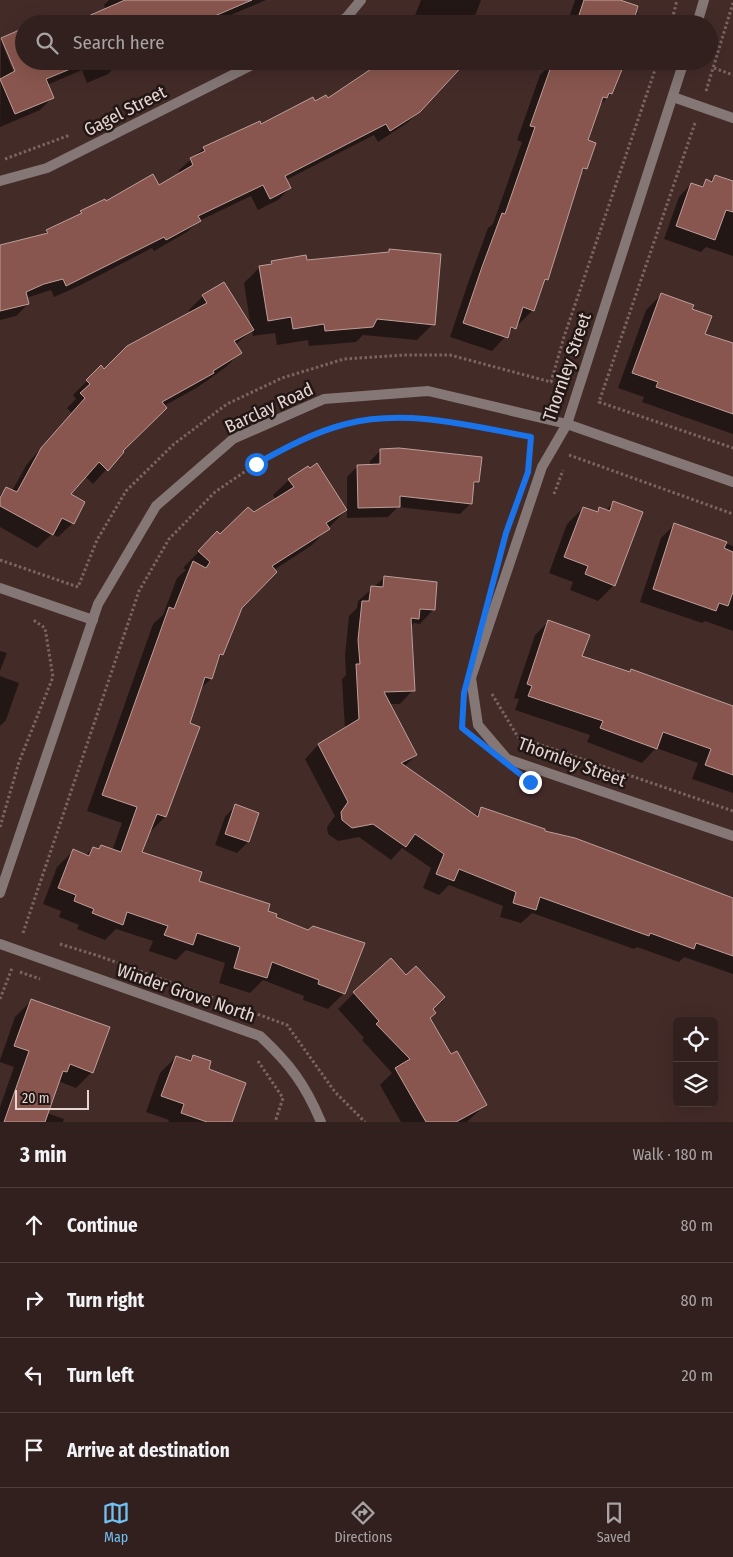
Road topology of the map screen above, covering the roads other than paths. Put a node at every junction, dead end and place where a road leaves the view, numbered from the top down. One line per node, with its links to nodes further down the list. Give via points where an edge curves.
1 (361, 0): 3 (street)
2 (704, 0): 4 (street)
3 (348, 15)
4 (700, 15)
5 (242, 70): 9 (street, Gagel Street, via 47,168)
6 (681, 70): 7 (street, Thornley Street)
7 (673, 98): 8 (street); 10 (street, Thornley Street)
8 (733, 118)
9 (0, 181)
10 (567, 424): 11 (street, Barclay Road); 13 (street, Barclay Road, via 428,391 324,399 233,439 156,506 98,604); 14 (street, Thornley Street, via 542,467 472,678 478,725 507,758)
11 (733, 482)
12 (0, 588): 13 (street)
13 (93, 620): 15 (street, Barclay Road)
14 (733, 836)
15 (0, 893)
16 (0, 944): 17 (street, Winder Grove North, via 260,1036 285,1060 309,1094)
17 (321, 1122)

